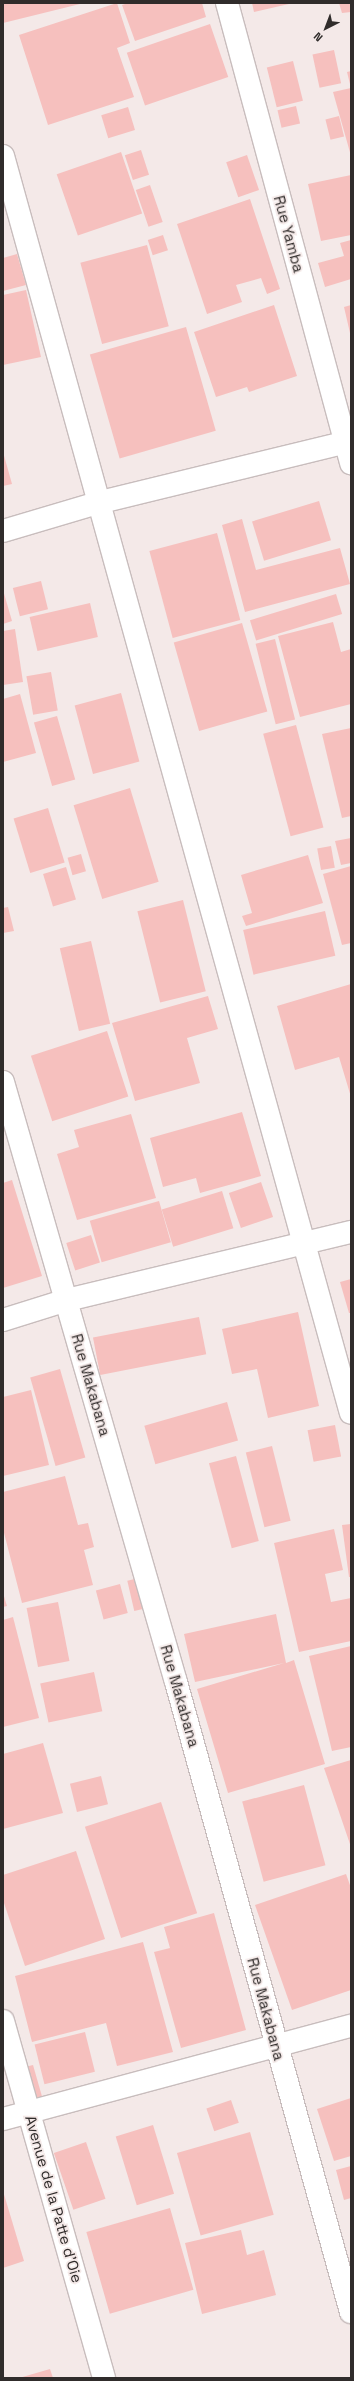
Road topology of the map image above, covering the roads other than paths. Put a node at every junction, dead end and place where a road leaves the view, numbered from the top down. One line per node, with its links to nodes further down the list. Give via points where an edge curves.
1 (227, 3): 3 (street, Rue Yamba)
2 (3, 156): 5 (street)
3 (348, 442): 4 (street, Rue Yamba); 5 (street)
4 (351, 464)
5 (101, 502): 6 (street); 9 (street)
6 (3, 531)
7 (3, 1082): 10 (street, Rue Makabana)
8 (351, 1232): 9 (street)
9 (304, 1246): 10 (street); 12 (street)
10 (67, 1300): 11 (street); 15 (street, Rue Makabana)
11 (3, 1320)
12 (351, 1413)
13 (3, 2021): 16 (street, Avenue de la Patte d'Oie)
14 (351, 2026): 15 (street)
15 (276, 2045): 16 (street); 18 (street, Rue Makabana)
16 (30, 2111): 17 (street); 19 (street, Avenue de la Patte d'Oie)
17 (3, 2119)
18 (351, 2312)
19 (104, 2378)

